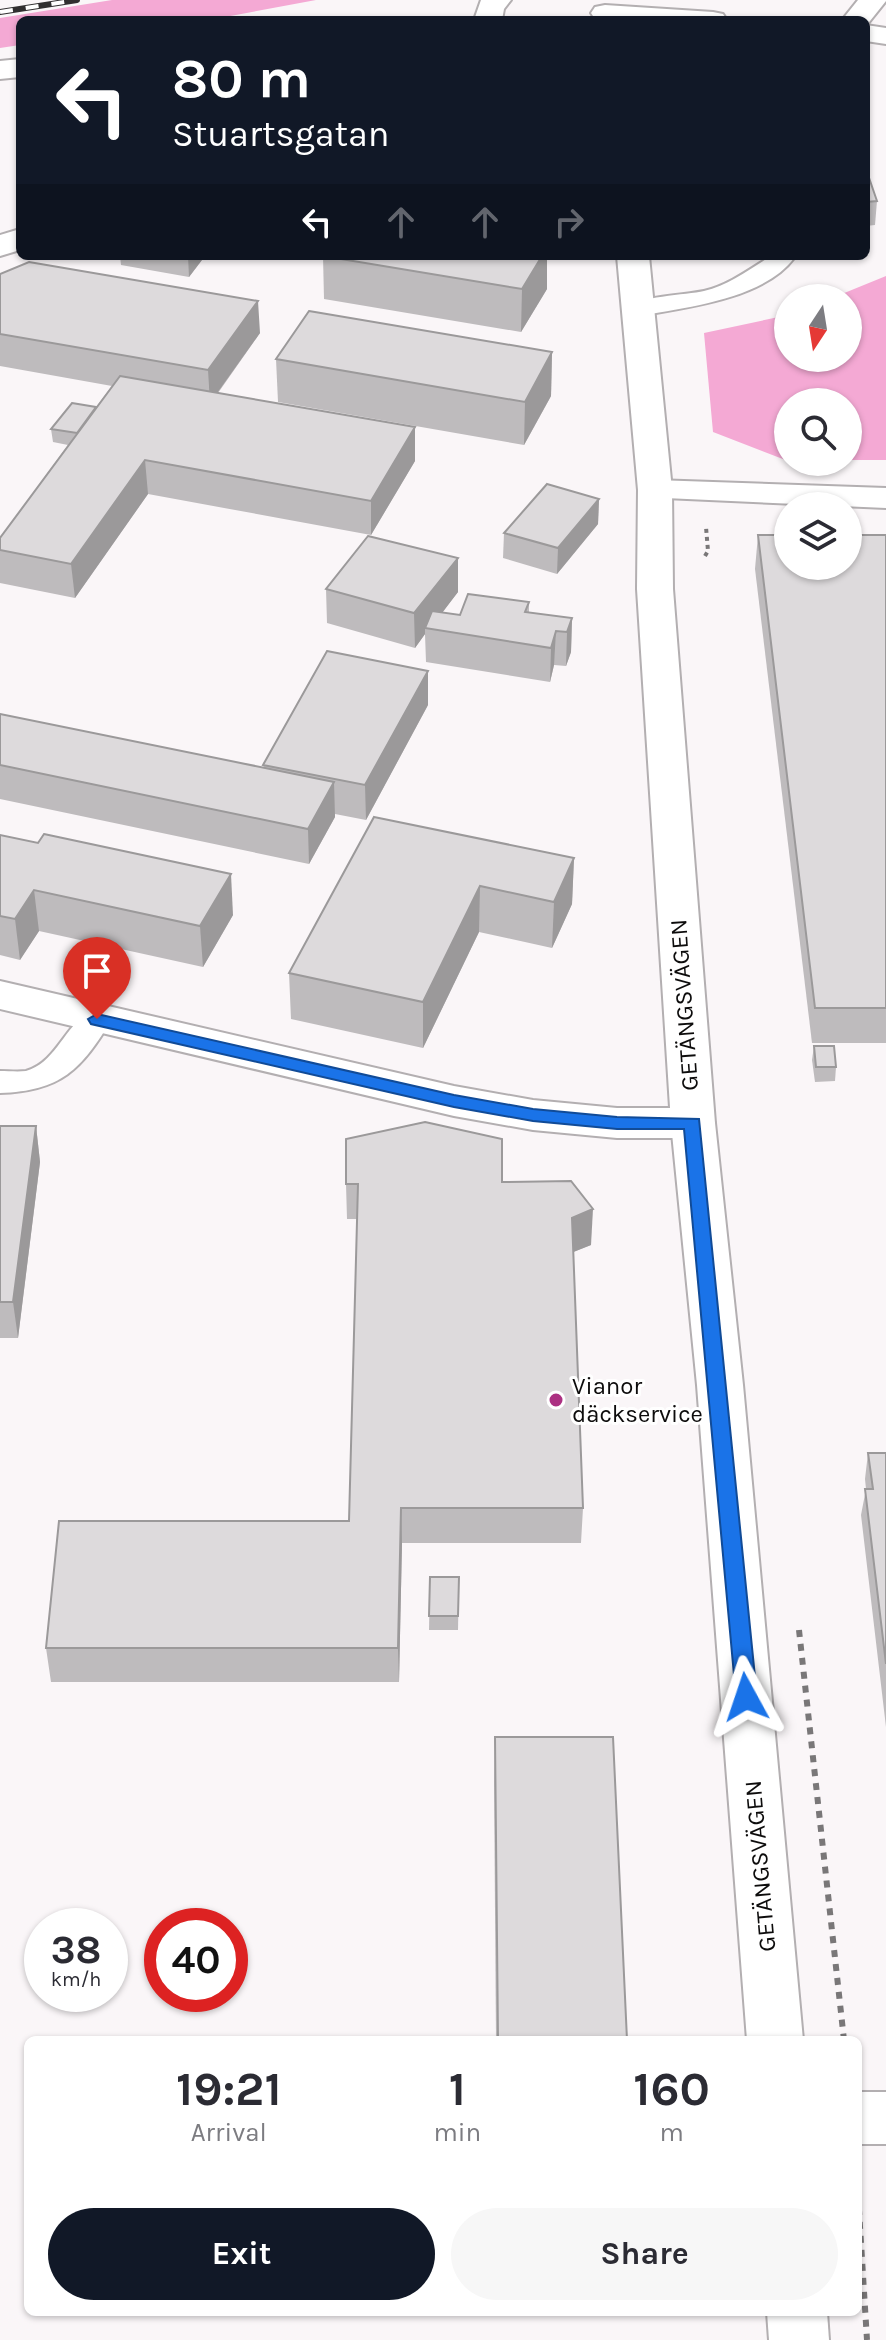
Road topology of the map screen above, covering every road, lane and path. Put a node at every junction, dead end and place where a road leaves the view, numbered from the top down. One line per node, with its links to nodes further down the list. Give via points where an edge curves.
1 (873, 0): 4 (street)
2 (601, 11): 3 (street)
3 (663, 16)
4 (859, 16)
5 (633, 260): 7 (street, GETÄNGSVÄGEN)
6 (780, 260): 7 (lane, via 712,297)
7 (638, 309): 8 (street, GETÄNGSVÄGEN)
8 (655, 490): 9 (street); 15 (street, GETÄNGSVÄGEN, via 655,589)
9 (703, 492): 10 (street); 11 (path, via 708,551)
10 (886, 498)
11 (702, 559)
12 (0, 995): 13 (street)
13 (97, 1019): 14 (lane, via 67,1059 34,1081); 15 (street, via 533,1115)
14 (0, 1082)
15 (693, 1123): 17 (street, GETÄNGSVÄGEN)
16 (798, 1621): 18 (path)
17 (775, 2036)
18 (844, 2036)
19 (862, 2118): 20 (street)
20 (886, 2118)
21 (862, 2259): 24 (path)
22 (797, 2316): 23 (street)
23 (799, 2340)
24 (867, 2340)

